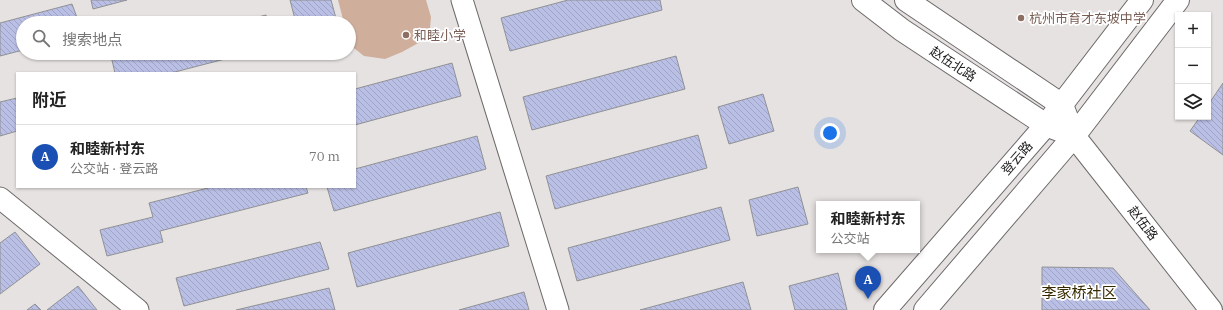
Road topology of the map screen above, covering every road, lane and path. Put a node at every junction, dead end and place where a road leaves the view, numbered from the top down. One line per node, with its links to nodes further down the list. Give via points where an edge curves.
1 (462, 0): 11 (street)
2 (864, 0): 7 (main road, 赵伍北路, via 902,30)
3 (906, 0): 6 (main road, 赵伍北路)
4 (1142, 0): 6 (main road, 登云路)
5 (1178, 0): 8 (main road)
6 (1062, 105): 7 (main road, 登云路); 8 (main road, 赵伍路)
7 (1046, 125): 8 (main road); 12 (main road, 登云路)
8 (1074, 136): 13 (main road); 14 (main road, 赵伍路)
9 (0, 198): 10 (street)
10 (138, 310)
11 (558, 310)
12 (885, 310)
13 (925, 310)
14 (1211, 310)

